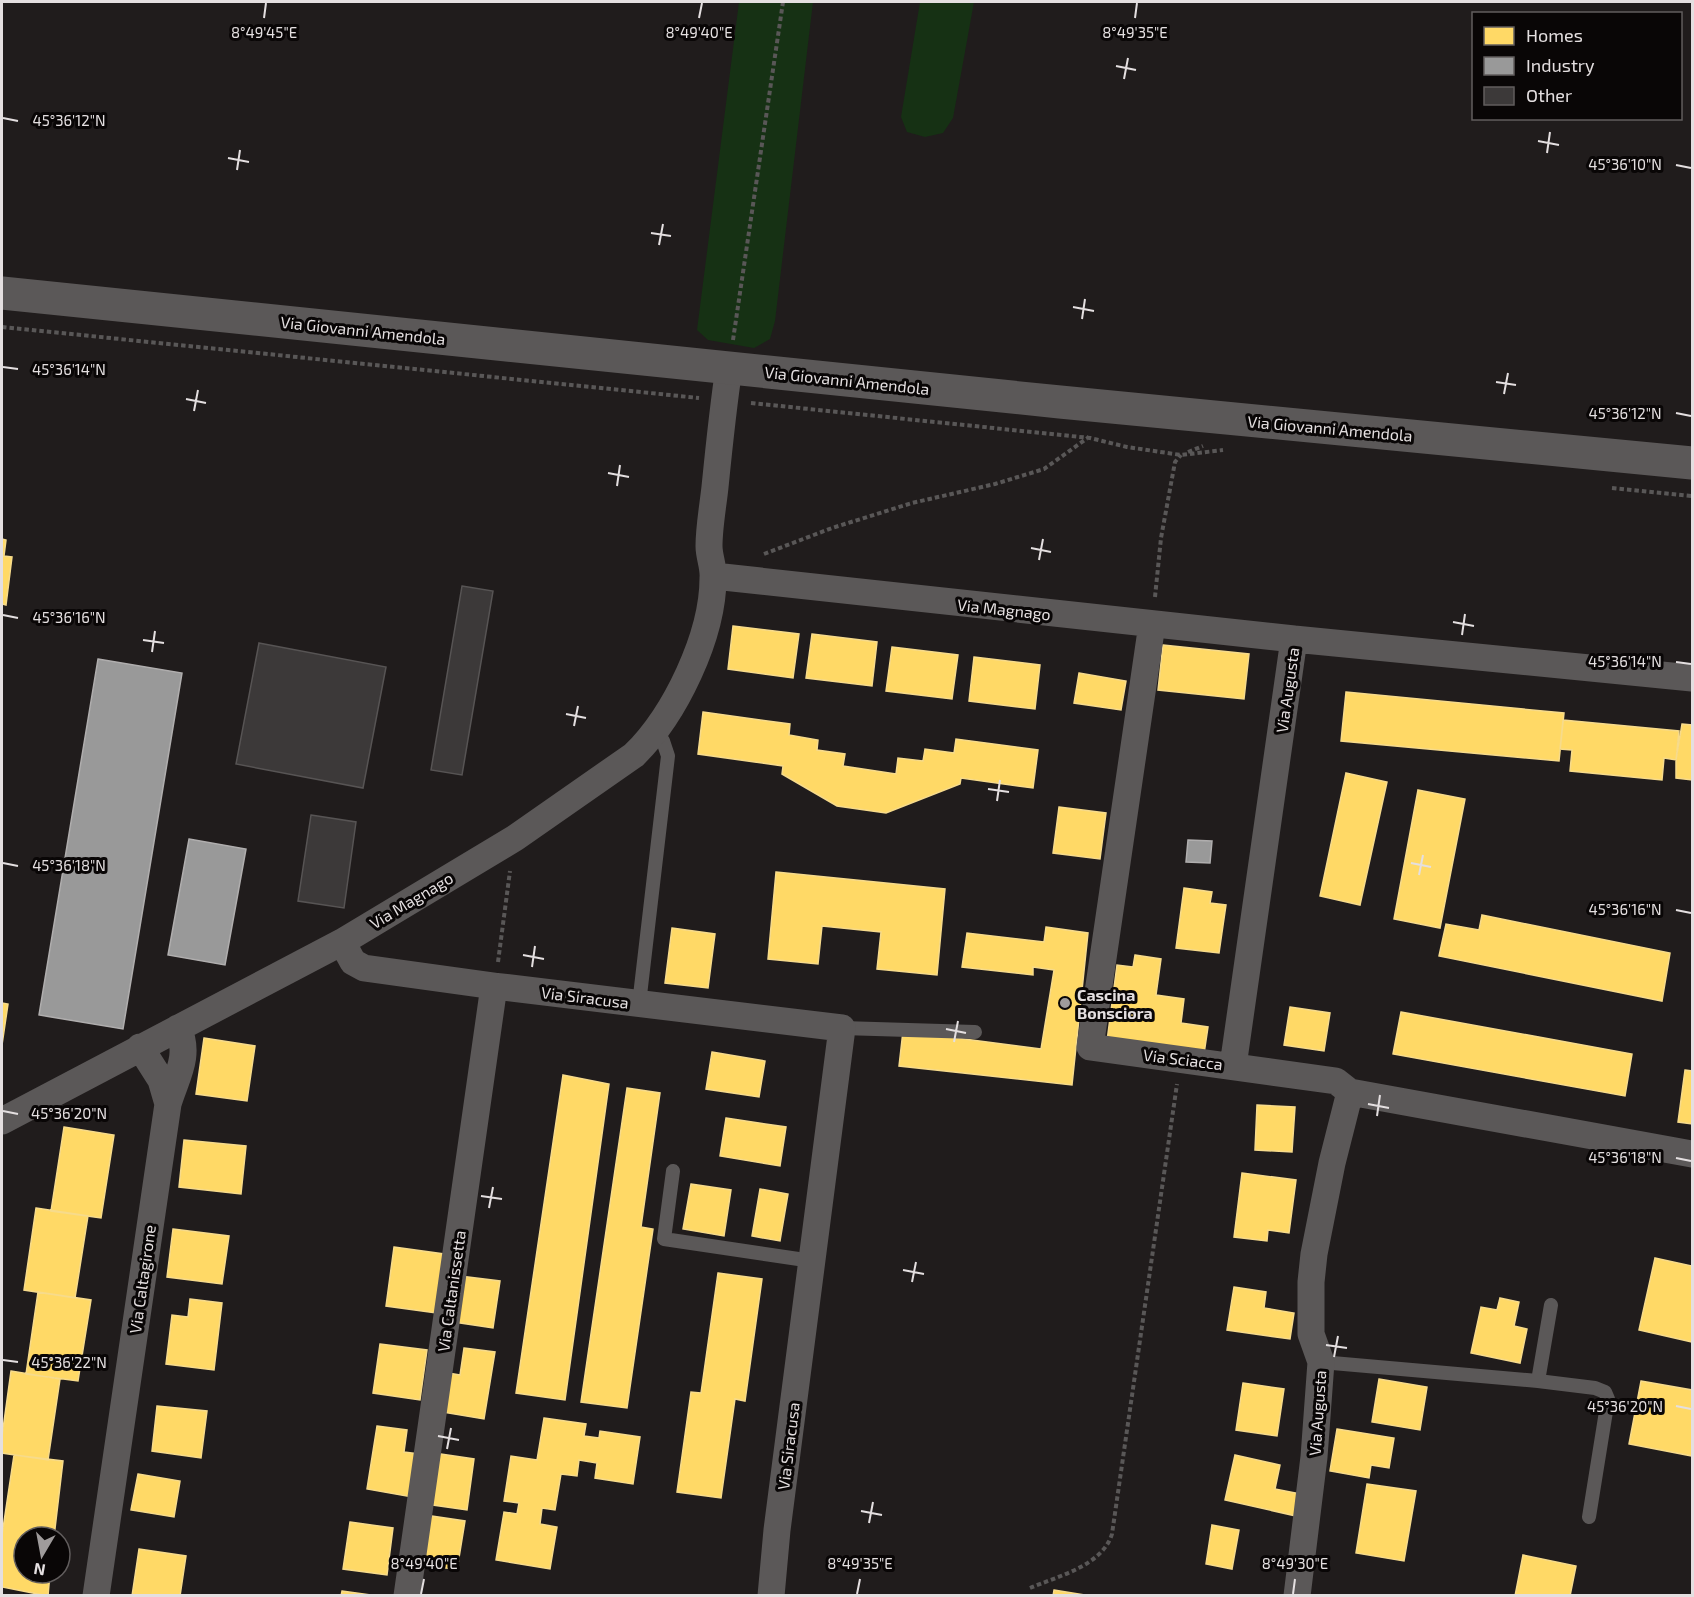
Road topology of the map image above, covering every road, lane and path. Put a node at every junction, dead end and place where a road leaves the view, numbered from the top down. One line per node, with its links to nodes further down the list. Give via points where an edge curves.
1 (783, 2): 3 (path)
2 (2, 293): 3 (main road, Via Giovanni Amendola)
3 (729, 368): 4 (main road, Via Giovanni Amendola); 8 (street, Via Magnago, via 709,546)
4 (1232, 419): 6 (main road, Via Giovanni Amendola); 9 (path, via 1211,443 1181,455 1175,462 1161,538)
5 (1090, 438): 7 (path, via 1044,470 843,524)
6 (1692, 463)
7 (754, 559)
8 (714, 576): 9 (street, Via Magnago); 12 (street, Via Magnago, via 700,646)
9 (1152, 624): 10 (street, Via Magnago); 21 (street, Via Sciacca, via 1090,1047)
10 (1294, 639): 11 (street, Via Augusta); 22 (street, Via Augusta)
11 (1692, 678)
12 (655, 732): 13 (street, Via Magnago, via 634,755); 16 (lane, via 668,756)
13 (515, 838): 14 (street, Via Magnago); 15 (path)
14 (342, 942): 15 (street, Via Siracusa, via 353,962 363,968); 17 (street, Via Magnago)
15 (494, 987): 16 (street, Via Siracusa); 35 (street, Via Caltanissetta)
16 (639, 1004): 18 (street, Via Siracusa)
17 (178, 1028): 20 (street, Via Magnago); 24 (street, Via Caltagirone, via 184,1043 183,1058)
18 (842, 1028): 19 (lane, Via Siracusa); 28 (street, Via Siracusa)
19 (975, 1032)
20 (140, 1047): 24 (street, Via Caltagirone, via 161,1080); 25 (street, Via Magnago)
21 (1181, 1059): 22 (street, Via Sciacca); 33 (path, via 1112,1534 1109,1543 1087,1563)
22 (1233, 1066): 23 (street, Via Sciacca, via 1336,1081)
23 (1350, 1092): 26 (street, Via Sciacca); 30 (street, Via Augusta, via 1329,1174 1312,1273 1309,1321)
24 (168, 1104): 34 (street, Via Caltagirone)
25 (2, 1121)
26 (1692, 1154)
27 (673, 1171): 28 (lane, via 664,1239)
28 (812, 1260): 36 (street, Via Siracusa)
29 (1551, 1305): 31 (lane)
30 (1321, 1362): 31 (lane); 37 (street, Via Augusta)
31 (1538, 1382): 32 (lane, via 1595,1388 1605,1392 1608,1399)
32 (1589, 1517)
33 (1030, 1588)
34 (96, 1596)
35 (407, 1596)
36 (771, 1596)
37 (1297, 1596)

